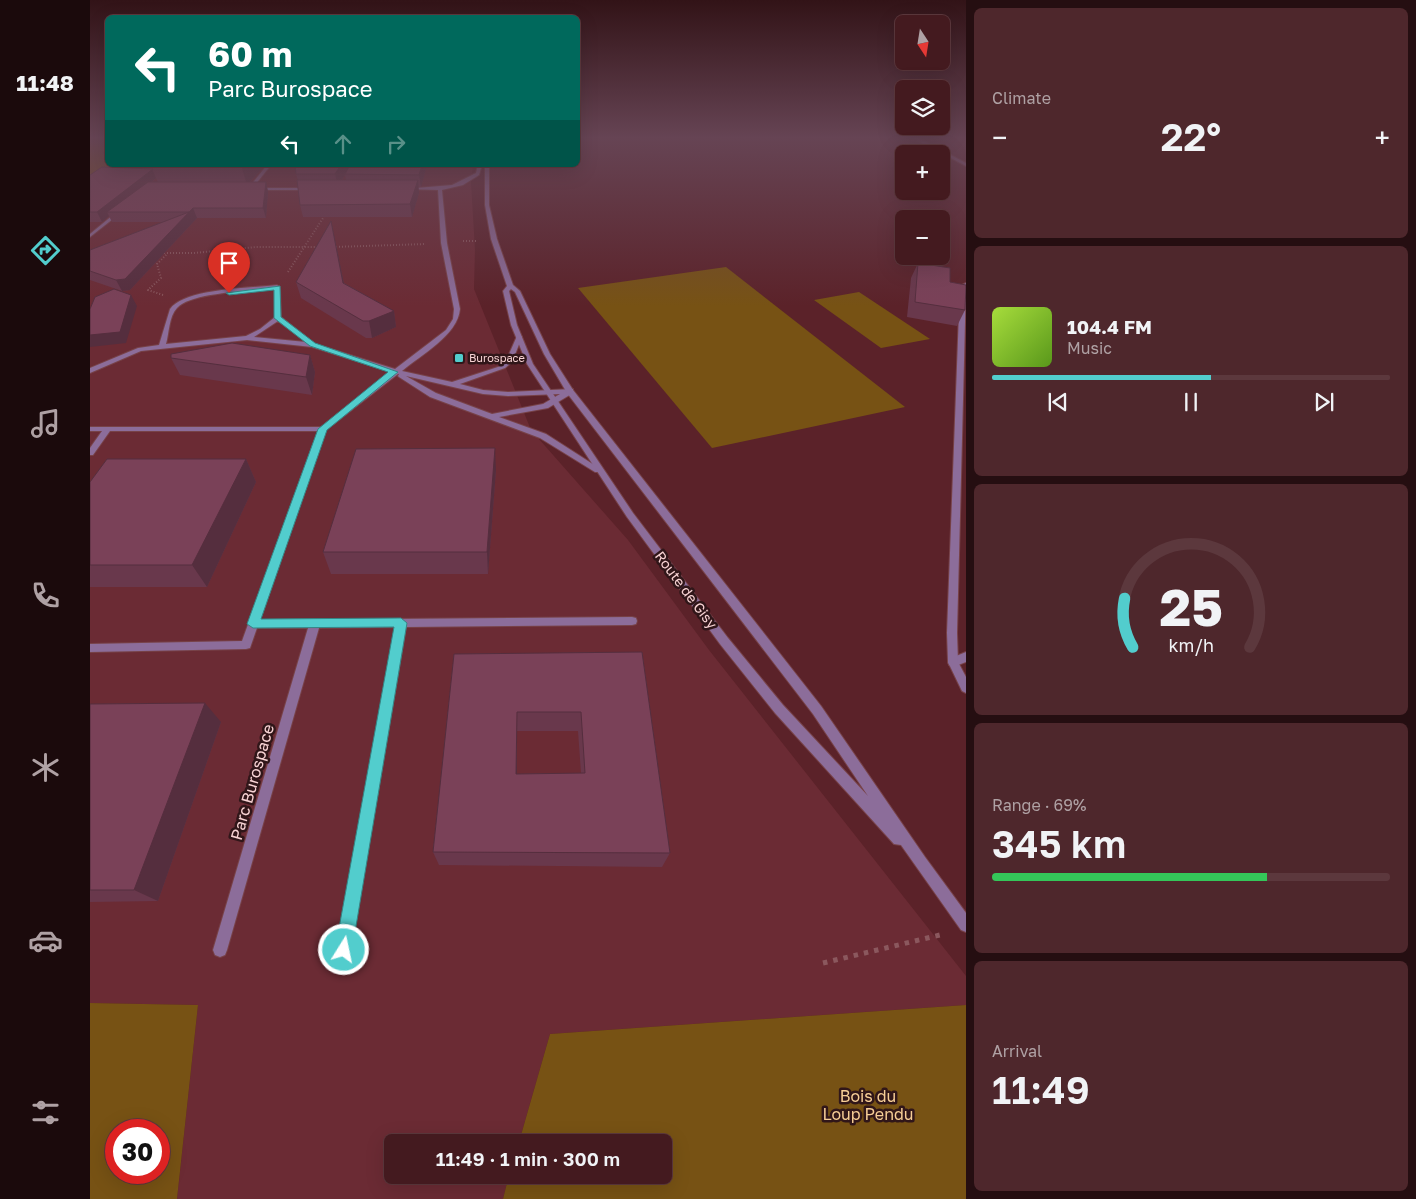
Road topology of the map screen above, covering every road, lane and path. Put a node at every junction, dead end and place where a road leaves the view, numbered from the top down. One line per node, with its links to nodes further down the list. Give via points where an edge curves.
1 (440, 194): 7 (street)
2 (487, 194): 6 (street, Route de Gisy)
3 (127, 206): 5 (street)
4 (326, 214): 8 (path)
5 (90, 236)
6 (494, 240): 7 (path); 14 (street, Route de Gisy)
7 (444, 243): 8 (path); 23 (street, via 456,298 456,319 448,331)
8 (305, 247): 10 (path); 15 (path)
9 (158, 254): 10 (path)
10 (167, 254): 11 (path)
11 (157, 264): 12 (path); 16 (path, via 161,278 148,290)
12 (152, 265)
13 (966, 285): 33 (street, via 963,286)
14 (510, 286): 18 (street, Route de Gisy, via 506,292); 25 (street, Route de Gisy, via 517,291 547,354)
15 (277, 287): 16 (street, via 197,296); 17 (street)
16 (182, 301): 21 (street, via 173,307)
17 (278, 318): 19 (street); 20 (street)
18 (518, 337): 24 (street, via 509,362 503,367); 26 (street, Route de Gisy)
19 (247, 338): 20 (street); 21 (street)
20 (313, 345): 23 (street)
21 (162, 346): 22 (street, via 130,352)
22 (90, 371)
23 (394, 372): 24 (street); 28 (street, via 433,395); 31 (street)
24 (452, 384): 26 (street, via 496,394)
25 (570, 391): 26 (street); 27 (street); 43 (street, Route de Gisy, via 818,710)
26 (547, 392): 27 (street, Route de Gisy)
27 (554, 402): 28 (street); 34 (street, Route de Gisy)
28 (493, 416): 34 (street, via 551,440)
29 (90, 429): 30 (street)
30 (108, 429): 31 (street); 32 (street)
31 (323, 429): 37 (street)
32 (90, 453)
33 (962, 453): 41 (street)
34 (598, 470): 43 (street, Route de Gisy, via 676,578 779,709)
35 (632, 621): 36 (street)
36 (401, 623): 38 (street); 47 (street)
37 (253, 624): 38 (street); 39 (street, via 246,645)
38 (315, 624): 46 (street, Parc Burospace)
39 (90, 648)
40 (966, 657): 41 (street)
41 (953, 662): 42 (street)
42 (966, 688)
43 (920, 862): 44 (street, Route de Gisy)
44 (966, 925)
45 (948, 933): 48 (path)
46 (220, 950)
47 (344, 950)
48 (823, 962)

